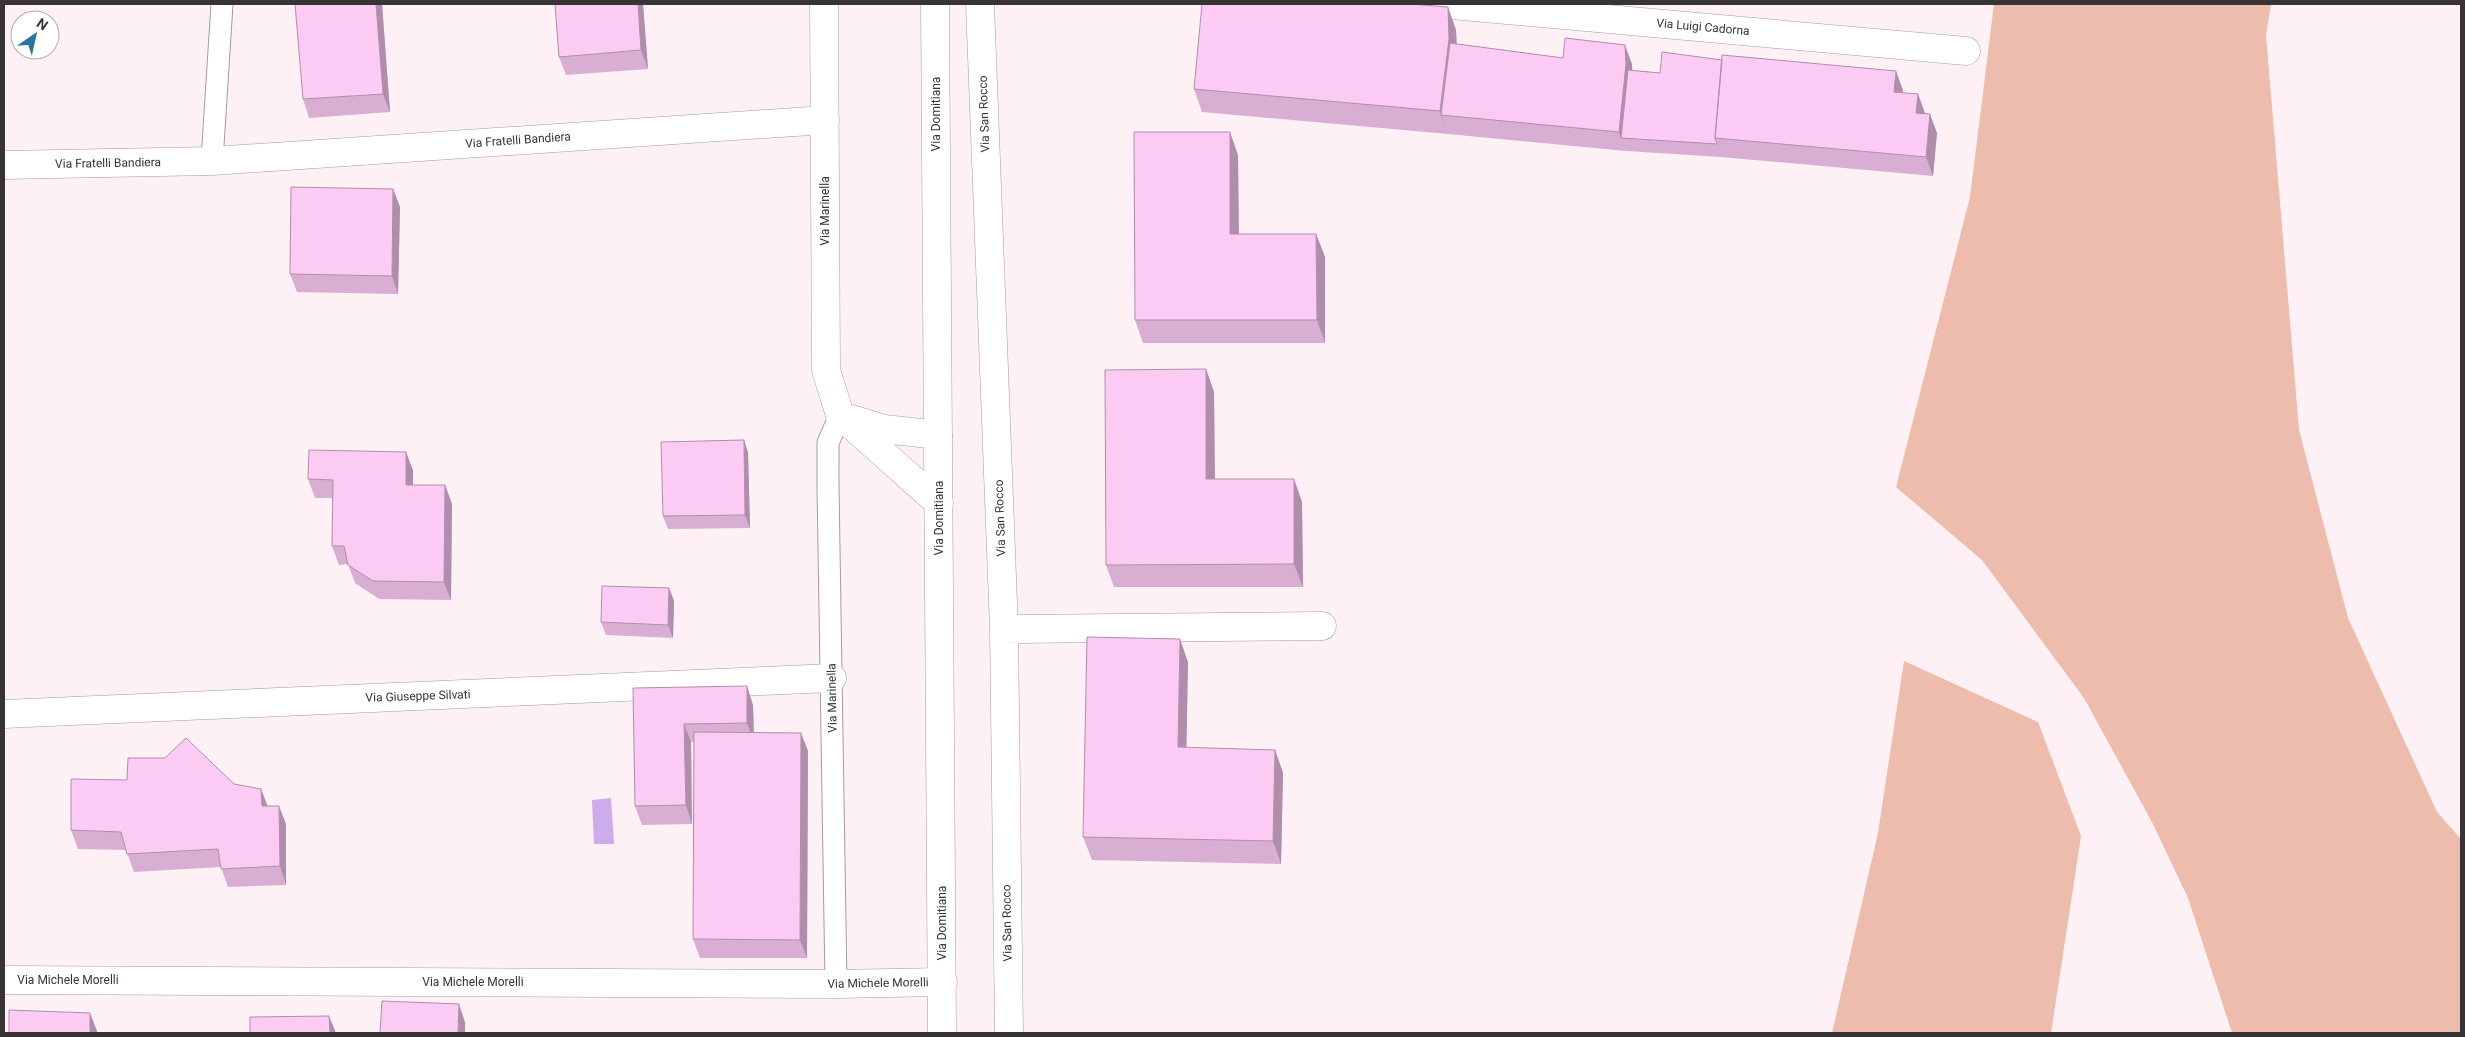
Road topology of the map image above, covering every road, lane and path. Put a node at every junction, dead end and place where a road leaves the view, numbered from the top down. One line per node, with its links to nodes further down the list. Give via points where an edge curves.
1 (222, 4): 8 (lane)
2 (824, 4): 7 (street, Via Marinella)
3 (935, 4): 11 (street, Via Domitiana)
4 (980, 4): 14 (street, Via San Rocco)
5 (1440, 4): 6 (street, Via Luigi Cadorna)
6 (1966, 51)
7 (825, 120): 8 (street, Via Fratelli Bandiera); 10 (street, Via Marinella, via 826,370)
8 (212, 161): 9 (street, Via Fratelli Bandiera)
9 (4, 165)
10 (840, 415): 11 (street, via 884,429); 12 (street); 15 (lane, Via Marinella, via 828,444)
11 (938, 435): 12 (street, Via Domitiana)
12 (939, 503): 18 (street, Via Domitiana)
13 (1322, 626): 14 (street)
14 (1004, 630): 21 (street, Via San Rocco)
15 (832, 678): 16 (street, Via Giuseppe Silvati); 19 (lane, Via Marinella)
16 (4, 714)
17 (4, 980): 19 (street, Via Michele Morelli)
18 (943, 982): 19 (street, Via Michele Morelli); 20 (street, Via Domitiana)
19 (836, 984)
20 (942, 1033)
21 (1009, 1033)

